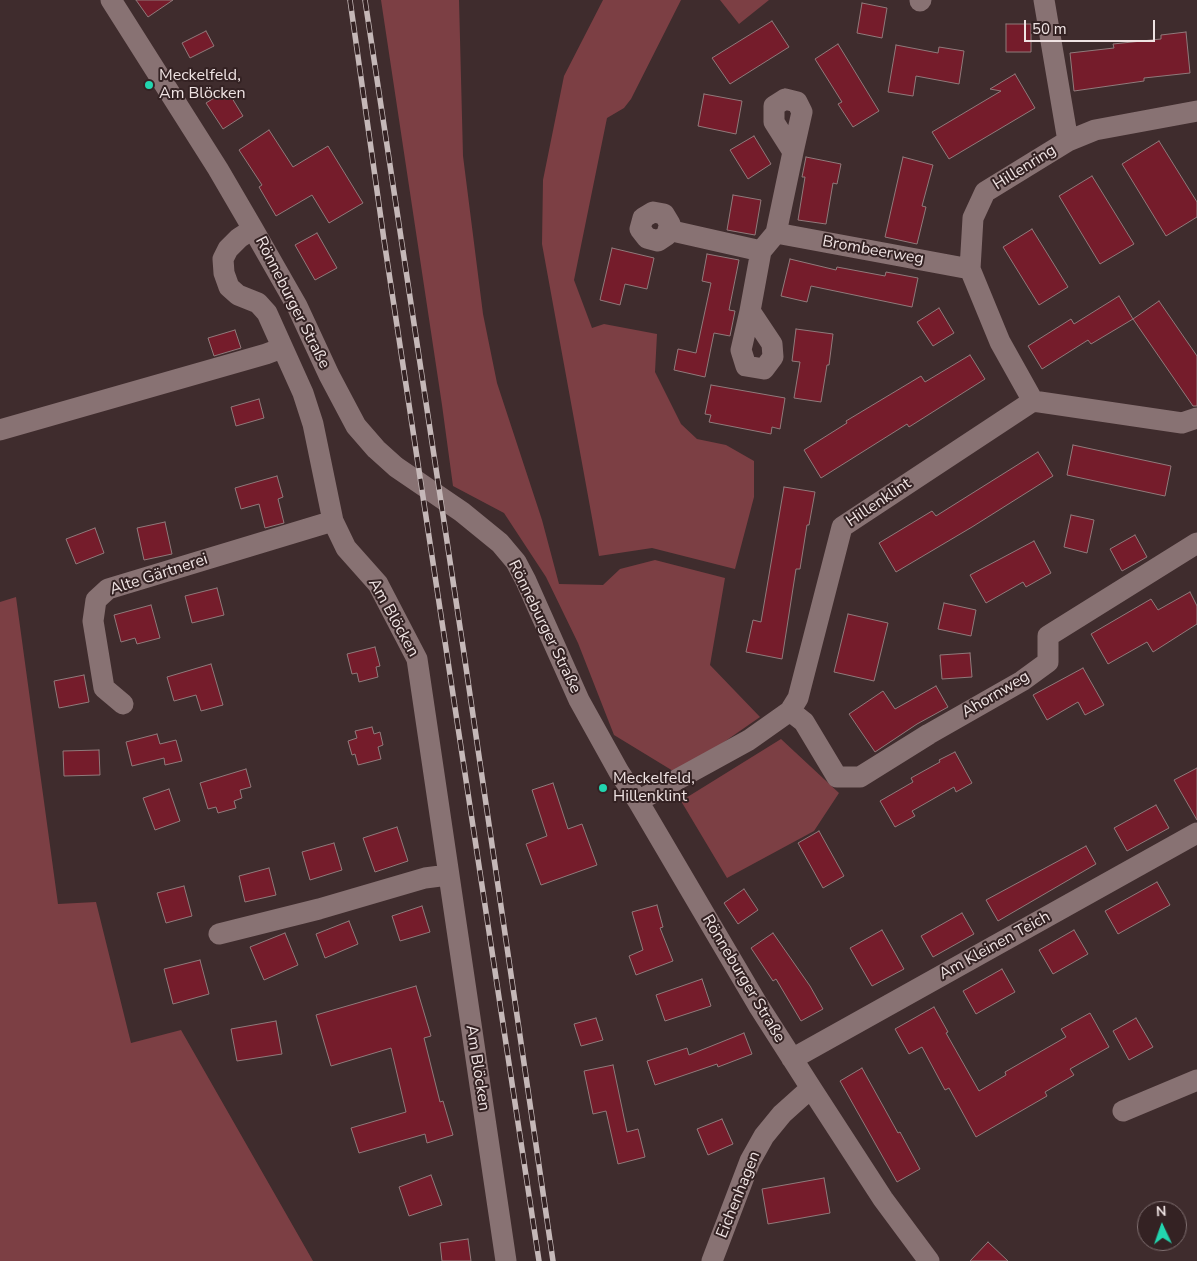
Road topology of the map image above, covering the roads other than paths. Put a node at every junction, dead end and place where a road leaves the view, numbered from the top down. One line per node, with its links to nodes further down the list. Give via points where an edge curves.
1 (111, 0): 6 (street, Rönneburger Straße)
2 (1044, 0): 4 (street)
3 (1197, 111): 4 (street, Hillenring, via 1096,130)
4 (1068, 141): 10 (street, Hillenring, via 985,192 973,218)
5 (793, 152): 8 (street)
6 (253, 230): 12 (street, Am Blöcken, via 228,249 223,260 224,273 229,287 238,295 258,303 267,312); 20 (street, Rönneburger Straße, via 297,306 356,426 396,467 462,512 500,543 516,562 579,700 618,772)
7 (668, 230): 9 (street)
8 (776, 234): 9 (street); 10 (street, Brombeerweg)
9 (761, 251): 11 (street)
10 (970, 269): 13 (street, Hillenring, via 1000,342)
11 (750, 311)
12 (282, 348): 15 (street); 16 (street, Am Blöcken, via 313,424)
13 (1033, 401): 14 (street, via 1182,423); 19 (street, Hillenklint, via 842,527 798,698)
14 (1197, 418)
15 (0, 430)
16 (333, 522): 18 (street, Alte Gärtnerei, via 108,589 96,600 93,621 104,688); 22 (street, Am Blöcken, via 346,548 378,584 417,659)
17 (1197, 543): 19 (street, Ahornweg, via 1048,636 1048,662 1042,667 860,777 837,777 804,722)
18 (123, 704)
19 (790, 711): 20 (street, Hillenklint, via 749,740)
20 (638, 801): 24 (street, Rönneburger Straße)
21 (1197, 833): 24 (street, Am Kleinen Teich)
22 (448, 875): 23 (street, via 425,878); 28 (street, Am Blöcken)
23 (219, 934)
24 (792, 1059): 26 (street, Rönneburger Straße)
25 (1197, 1080): 27 (street)
26 (811, 1088): 29 (street, Eichenhagen, via 782,1114 764,1136 750,1161); 30 (street, Rönneburger Straße, via 882,1199)
27 (1123, 1110)
28 (506, 1261)
29 (712, 1261)
30 (929, 1261)

